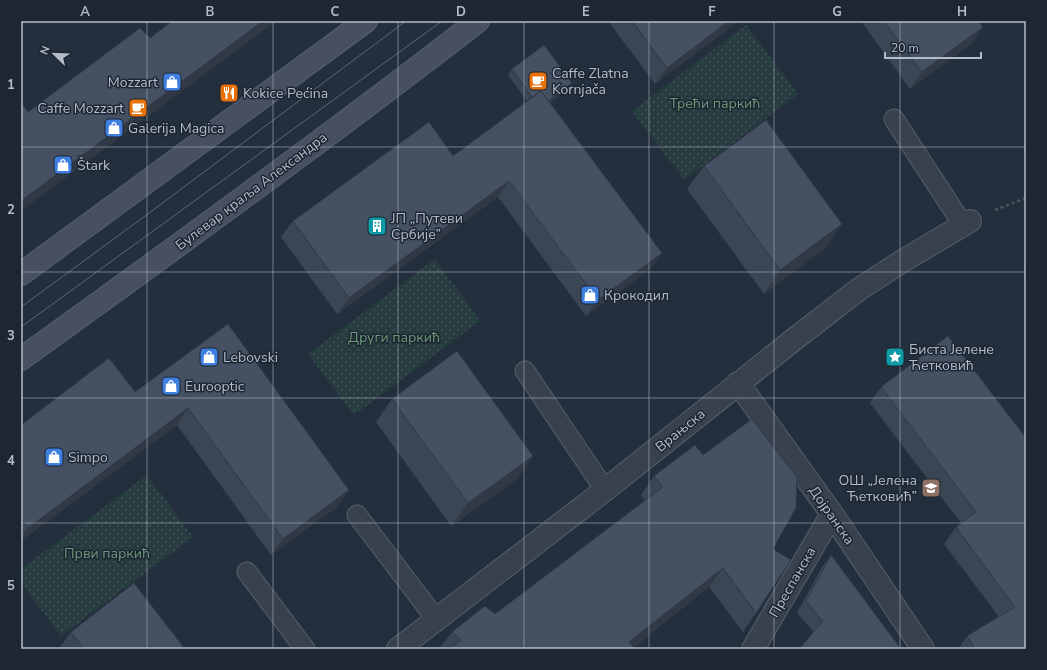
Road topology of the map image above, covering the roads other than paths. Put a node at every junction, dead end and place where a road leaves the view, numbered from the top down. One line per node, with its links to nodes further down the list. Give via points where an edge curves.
1 (366, 21): 5 (main road)
2 (478, 21): 6 (main road, Булевар краља Александра, via 167,254)
3 (894, 120): 4 (lane)
4 (966, 223): 8 (street, Врањска, via 858,290)
5 (21, 274)
6 (21, 359)
7 (525, 371): 9 (lane)
8 (738, 383): 9 (street, Врањска); 10 (street, Дојранска)
9 (605, 490): 13 (street, Врањска)
10 (832, 514): 16 (street, Преспанска); 17 (street, Дојранска)
11 (357, 515): 13 (lane)
12 (247, 572): 14 (lane)
13 (436, 619): 15 (street, Врањска)
14 (305, 649)
15 (398, 649)
16 (753, 649)
17 (923, 649)

